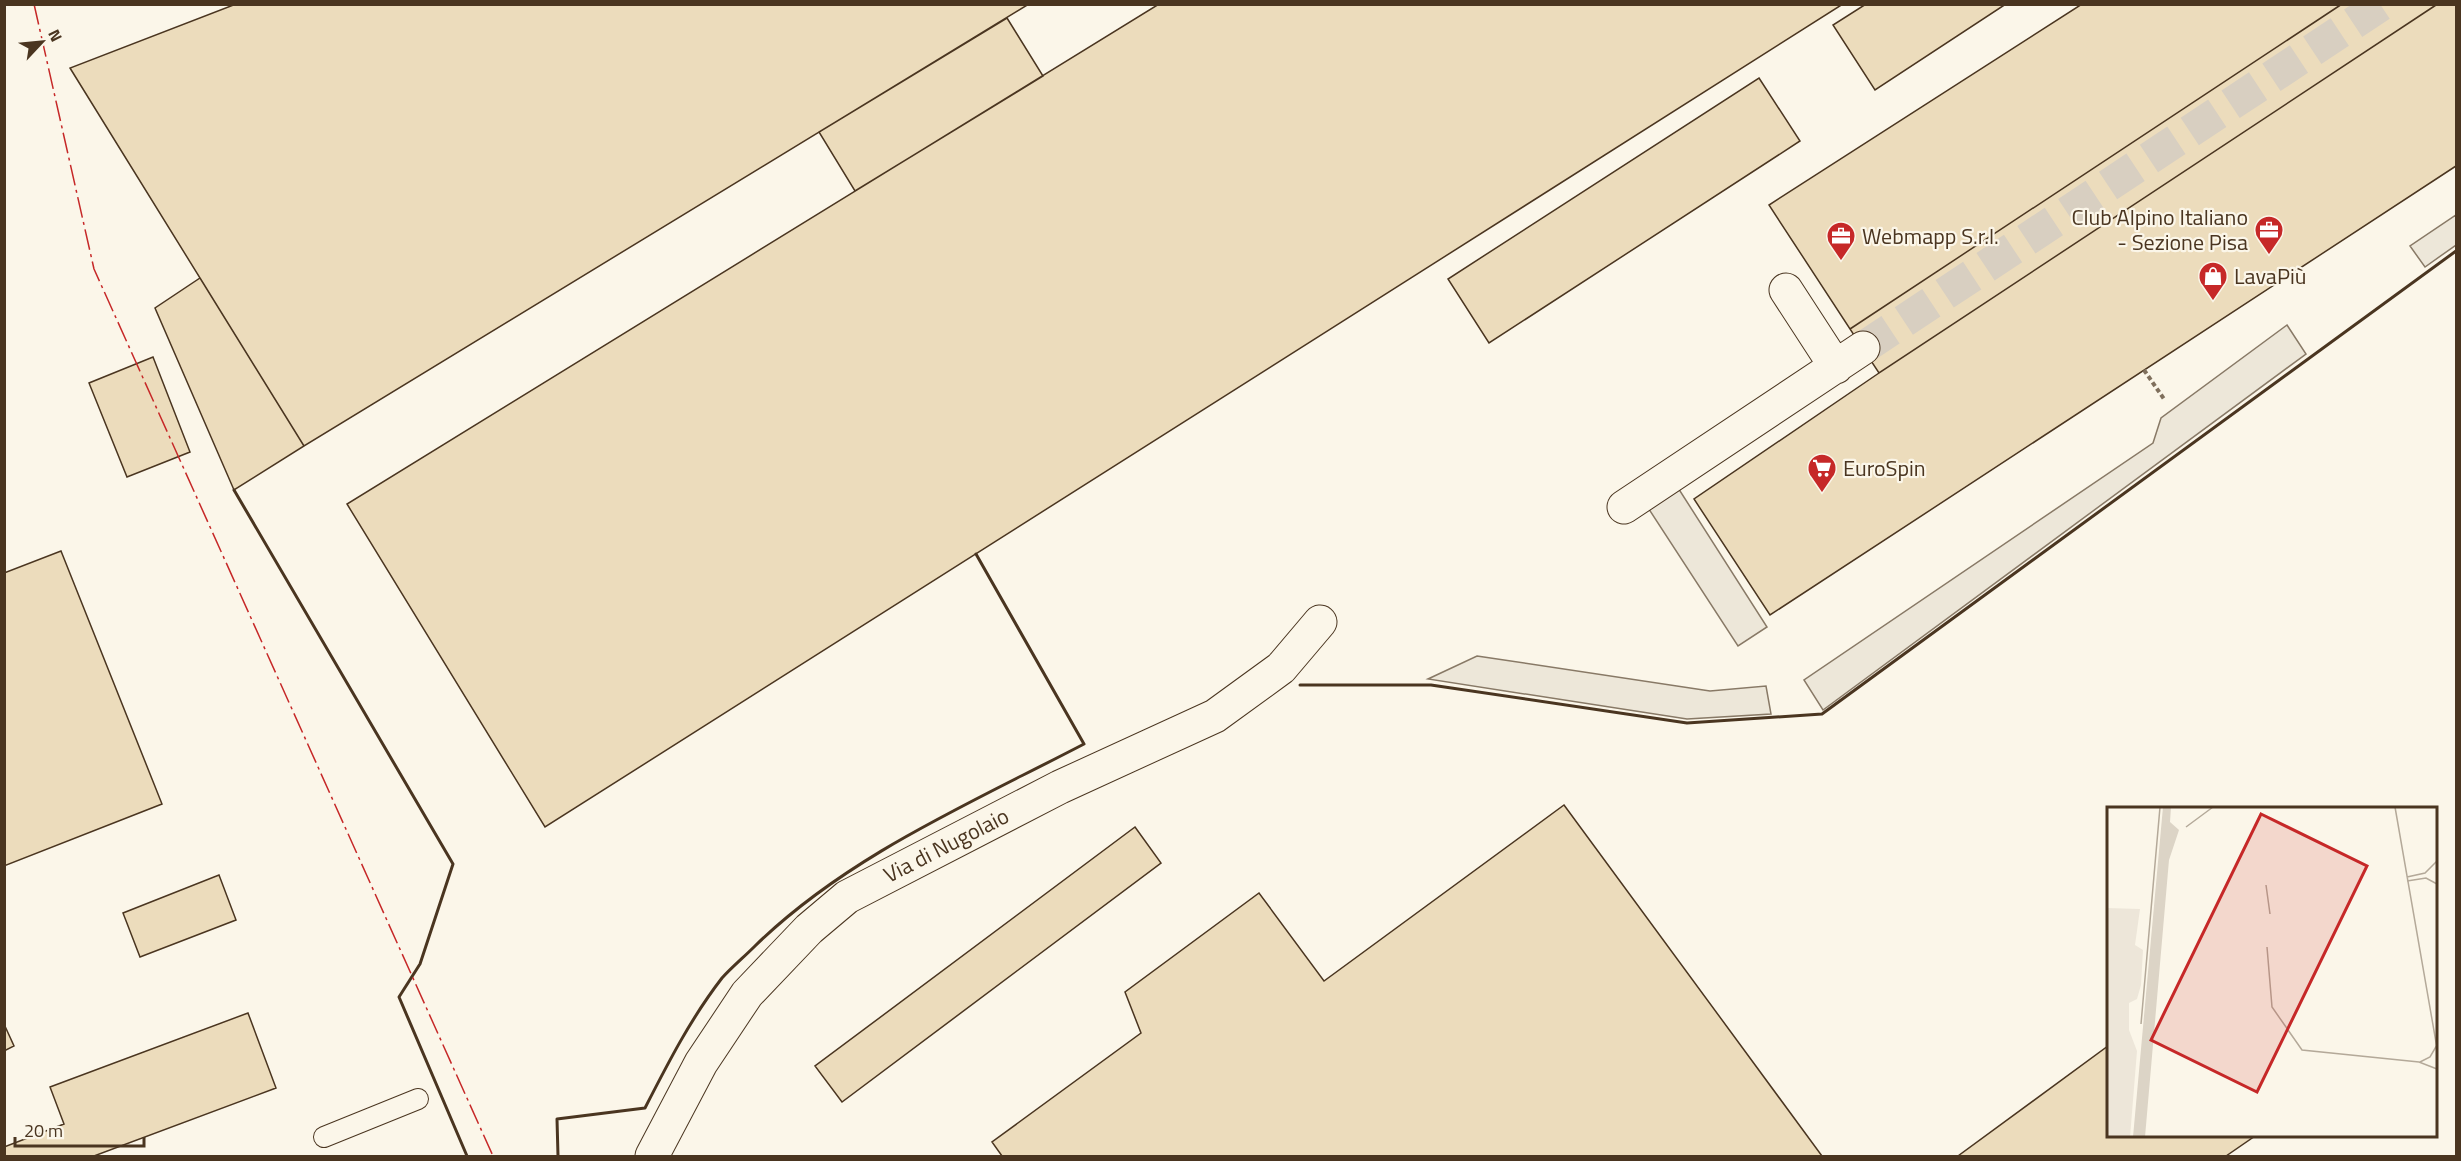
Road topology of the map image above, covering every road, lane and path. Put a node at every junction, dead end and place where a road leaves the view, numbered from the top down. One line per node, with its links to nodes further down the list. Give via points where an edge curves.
1 (1786, 290): 3 (street)
2 (1863, 348): 3 (street)
3 (1836, 367): 6 (street)
4 (2144, 370): 5 (path)
5 (2164, 399)
6 (1624, 507)
7 (1320, 622): 10 (street, Via di Nugolaio, via 1281,668 1215,716 1060,787 847,897 809,929 747,994 701,1063)
8 (418, 1099): 9 (lane)
9 (324, 1137)
10 (652, 1156)

